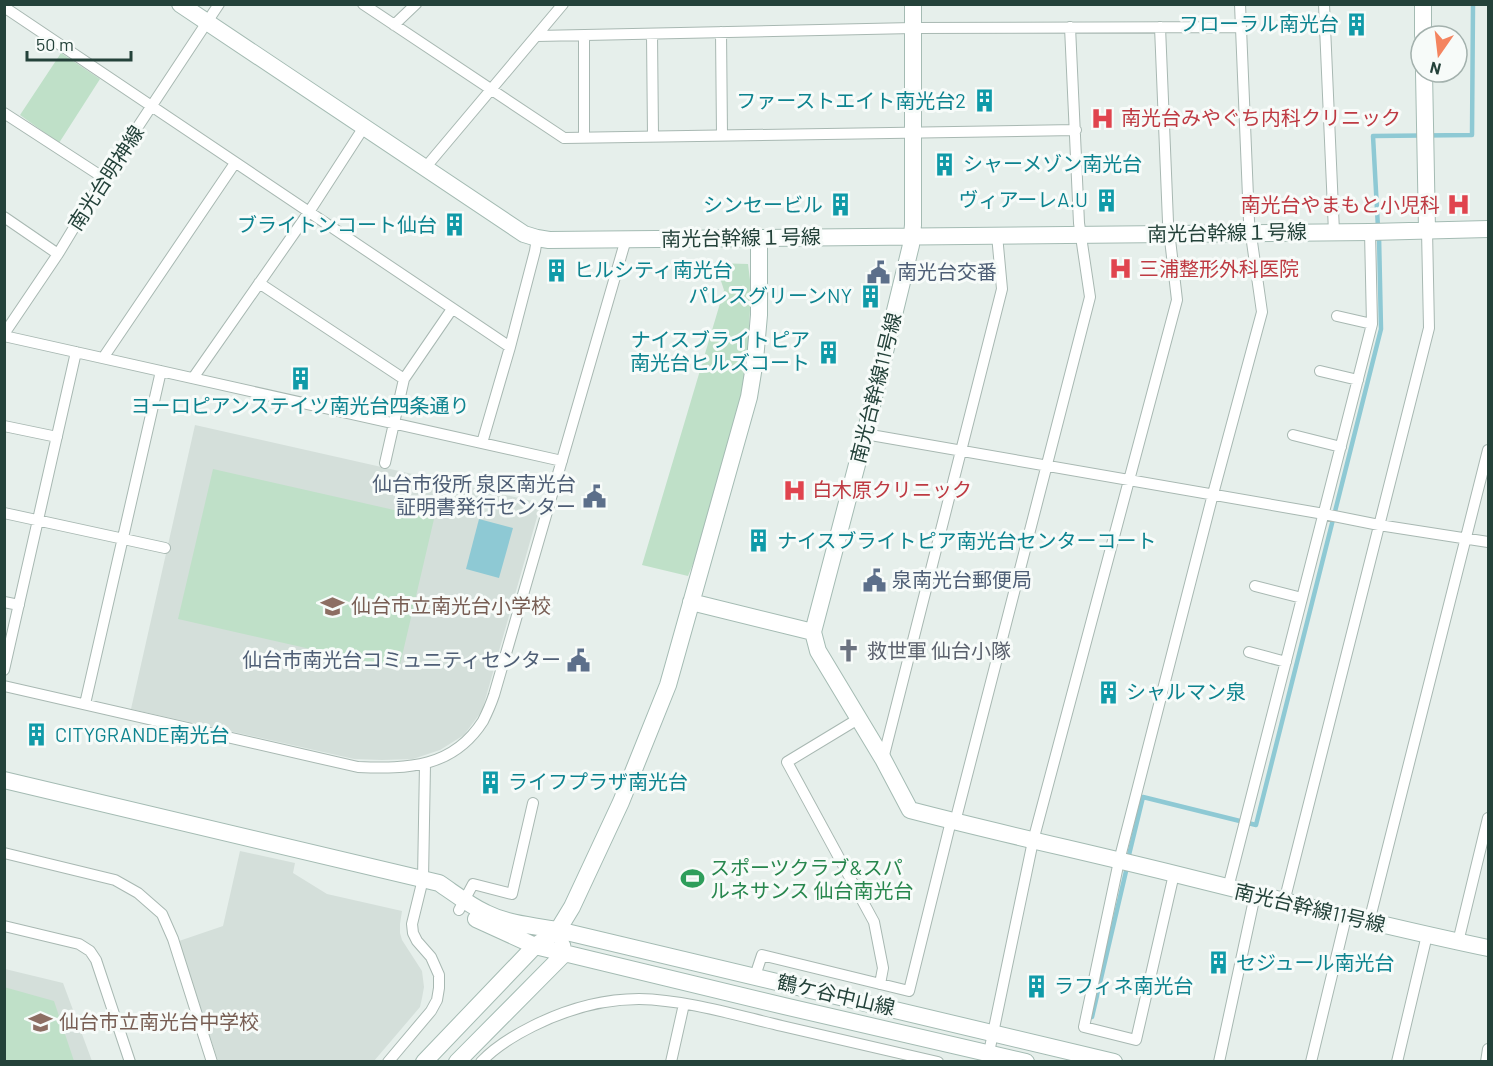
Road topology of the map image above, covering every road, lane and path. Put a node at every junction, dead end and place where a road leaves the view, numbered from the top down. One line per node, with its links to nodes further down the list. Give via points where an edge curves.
1 (180, 4): 11 (street, 南光台幹線１号線)
2 (219, 4): 11 (street, 南光台明神線)
3 (363, 4): 13 (street)
4 (416, 4): 13 (street)
5 (563, 4): 20 (street)
6 (913, 4): 17 (street, 南光台幹線11号線)
7 (1240, 4): 16 (street)
8 (1324, 4): 41 (street)
9 (1423, 4): 12 (street)
10 (4, 7): 24 (street)
11 (208, 23): 24 (street, 南光台明神線); 26 (street, 南光台幹線１号線)
12 (1423, 24)
13 (394, 25): 23 (street)
14 (1070, 27): 15 (street); 17 (street); 27 (street)
15 (1160, 27): 16 (street); 42 (street)
16 (1241, 27): 40 (street)
17 (913, 28): 18 (street); 28 (street, 南光台幹線11号線)
18 (721, 32): 19 (street); 29 (street)
19 (652, 34): 21 (street); 30 (street)
20 (537, 36): 21 (street); 23 (street)
21 (584, 36): 31 (street)
22 (1424, 84): 38 (street)
23 (491, 90): 31 (street, via 564,138); 33 (street)
24 (152, 107): 32 (street); 34 (street, 南光台明神線)
25 (4, 113): 34 (street)
26 (364, 127): 33 (street, 南光台幹線１号線); 35 (street)
27 (1076, 130): 28 (street); 44 (street)
28 (913, 133): 29 (street); 45 (street, 南光台幹線11号線)
29 (722, 135): 30 (street)
30 (653, 136): 31 (street)
31 (584, 137)
32 (235, 163): 35 (street); 57 (street)
33 (425, 168): 46 (street, 南光台幹線１号線, via 524,234)
34 (104, 178): 49 (street, 南光台明神線)
35 (309, 212): 50 (street); 51 (street)
36 (4, 217): 49 (street)
37 (1488, 229): 38 (street, 南光台幹線１号線)
38 (1427, 230): 39 (street, 南光台幹線１号線); 80 (street, via 1429,328)
39 (1375, 231): 41 (street, 南光台幹線１号線); 53 (street)
40 (1251, 232): 41 (street, 南光台幹線１号線); 42 (street, 南光台幹線１号線); 76 (street, via 1262,312)
41 (1334, 232)
42 (1169, 233): 44 (street, 南光台幹線１号線); 75 (street, via 1177,300)
43 (997, 235): 44 (street, 南光台幹線１号線); 45 (street, 南光台幹線１号線); 71 (street, via 1002,289)
44 (1081, 235): 74 (street, via 1090,297)
45 (912, 236): 47 (street, 南光台幹線１号線); 65 (street, 南光台幹線11号線)
46 (537, 238): 48 (street, 南光台幹線１号線); 55 (street)
47 (759, 238): 48 (street, 南光台幹線１号線); 88 (street, via 759,315 749,397)
48 (626, 239): 72 (street)
49 (58, 254): 54 (street, 南光台明神線)
50 (259, 283): 60 (street); 61 (street)
51 (452, 309): 55 (street); 61 (street)
52 (1337, 316): 53 (street)
53 (1372, 324): 62 (street)
54 (6, 329): 56 (street)
55 (510, 347): 68 (street)
56 (76, 352): 57 (street); 67 (street)
57 (103, 358): 58 (street)
58 (161, 371): 60 (street); 81 (street)
59 (1320, 371): 62 (street)
60 (192, 378): 63 (street)
61 (404, 379): 63 (street)
62 (1358, 380): 69 (street)
63 (394, 423): 68 (street); 73 (street)
64 (4, 426): 67 (street)
65 (865, 434): 71 (street); 90 (street, 南光台幹線11号線)
66 (1293, 435): 69 (street)
67 (57, 437): 79 (street)
68 (482, 443): 72 (street)
69 (1341, 447): 78 (street)
70 (1488, 450): 82 (street)
71 (960, 452): 74 (street); 97 (street)
72 (562, 461): 98 (street, via 494,695 483,720 467,741 446,756)
73 (385, 463)
74 (1046, 466): 75 (street); 102 (street)
75 (1129, 480): 76 (street); 103 (street)
76 (1212, 494): 78 (street); 105 (street)
77 (4, 513): 79 (street)
78 (1330, 515): 80 (street); 86 (street)
79 (37, 520): 81 (street); 89 (street)
80 (1379, 525): 82 (street); 110 (street)
81 (123, 539): 84 (street); 95 (street)
82 (1467, 539): 83 (street); 113 (street)
83 (1488, 542)
84 (165, 548)
85 (1255, 586): 86 (street)
86 (1302, 598): 92 (street)
87 (4, 602): 89 (street)
88 (691, 602): 90 (street); 115 (street, via 668,685 621,802)
89 (19, 605): 93 (street)
90 (813, 632): 96 (street, 南光台幹線11号線, via 819,652)
91 (1249, 651): 92 (street)
92 (1286, 662): 108 (street)
93 (4, 670)
94 (4, 686): 95 (street)
95 (85, 704): 98 (street, via 358,767)
96 (858, 719): 97 (street, 南光台幹線11号線); 122 (street, via 787,762 874,922 883,968)
97 (883, 759): 102 (street, 南光台幹線11号線, via 910,810)
98 (425, 764): 107 (street)
99 (4, 780): 107 (street)
100 (533, 803): 111 (street, via 512,894 473,884)
101 (1488, 818): 117 (street)
102 (953, 822): 103 (street, 南光台幹線11号線); 122 (street, via 909,991)
103 (1033, 841): 105 (street, 南光台幹線11号線); 124 (street)
104 (4, 853): 128 (street, via 115,880 162,914)
105 (1125, 863): 106 (street, 南光台幹線11号線); 106 (street, via 1084,1027 1136,1040)
106 (1174, 874): 108 (street, 南光台幹線11号線)
107 (423, 879): 111 (street, via 439,883); 129 (street, via 412,933 431,957 439,975 437,1000)
108 (1228, 888): 109 (street, 南光台幹線11号線)
109 (1255, 895): 110 (street, 南光台幹線11号線); 137 (street)
110 (1284, 902): 112 (street, 南光台幹線11号線)
111 (462, 905): 115 (street, 鶴ケ谷中山線, via 514,923); 118 (street, via 482,923)
112 (1346, 917): 113 (street, 南光台幹線11号線); 138 (street)
113 (1369, 922): 116 (street, 南光台幹線11号線)
114 (4, 926): 127 (street, via 79,944 90,951)
115 (558, 930): 118 (street); 120 (street); 121 (street, 鶴ケ谷中山線)
116 (1427, 935): 117 (street, 南光台幹線11号線); 139 (street)
117 (1458, 942): 119 (street, 南光台幹線11号線)
118 (535, 946): 120 (street); 130 (street)
119 (1488, 948)
120 (564, 954): 126 (street); 131 (street)
121 (755, 976): 122 (street, via 762,955); 124 (street, 鶴ケ谷中山線)
122 (880, 984)
123 (684, 1004): 132 (street, via 638,999 580,1007 519,1034); 133 (street); 134 (street)
124 (993, 1032): 126 (street); 136 (street, 鶴ケ谷中山線)
125 (1488, 1049): 140 (street)
126 (988, 1057): 135 (street)
127 (130, 1062)
128 (212, 1062)
129 (388, 1062)
130 (424, 1062)
131 (458, 1062)
132 (481, 1062)
133 (670, 1062)
134 (938, 1062)
135 (1026, 1062)
136 (1114, 1062)
137 (1218, 1062)
138 (1311, 1062)
139 (1397, 1062)
140 (1486, 1062)

